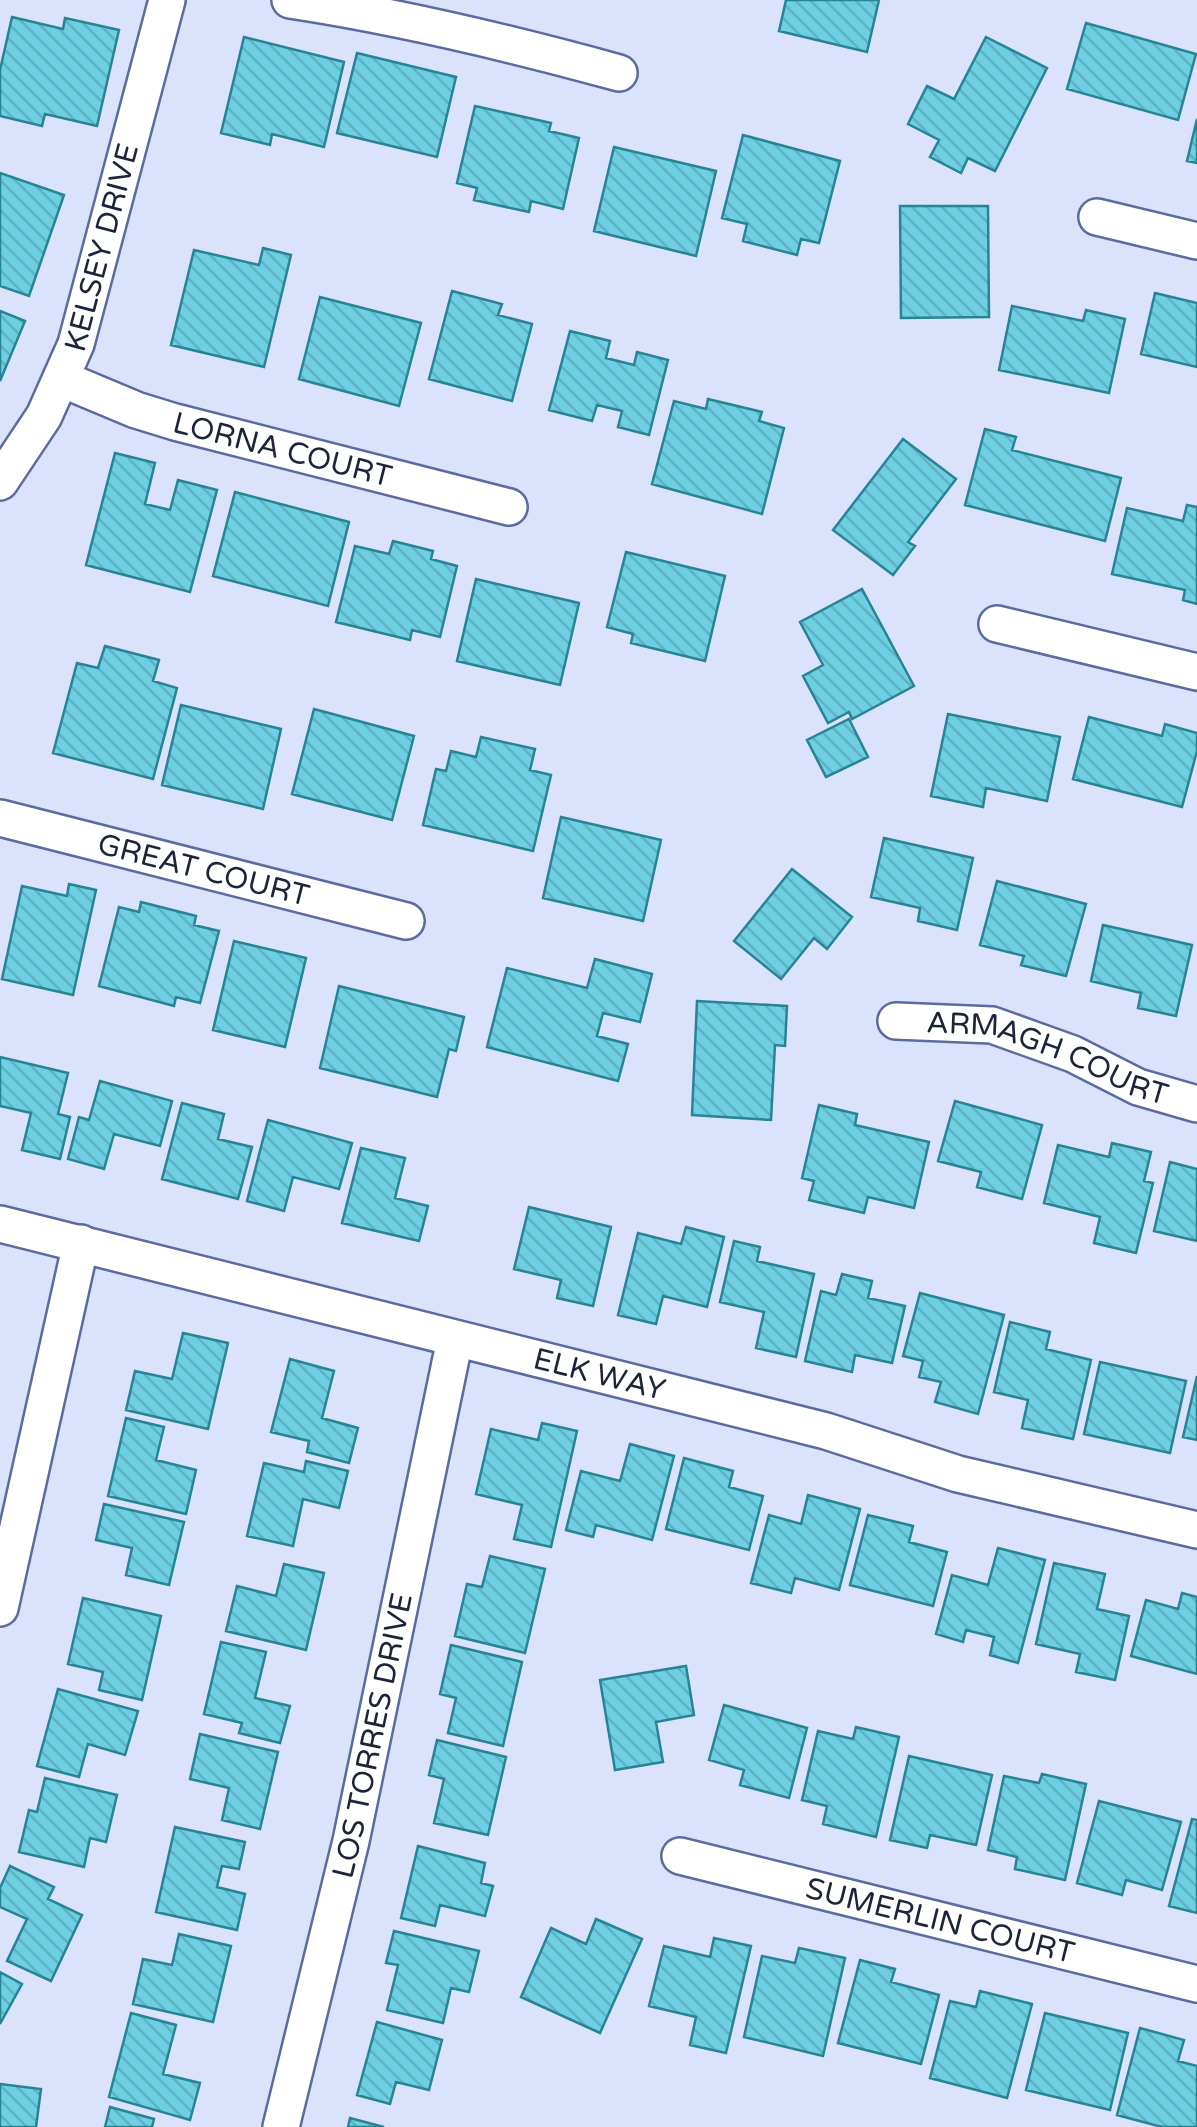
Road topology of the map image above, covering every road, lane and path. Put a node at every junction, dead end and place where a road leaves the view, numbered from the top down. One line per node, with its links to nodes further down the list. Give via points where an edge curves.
1 (167, 0): 6 (street, KELSEY DRIVE)
2 (290, 0): 3 (street, via 509,42)
3 (619, 74)
4 (1097, 217): 5 (street)
5 (1197, 240)
6 (62, 379): 7 (street, KELSEY DRIVE); 8 (street, LORNA COURT, via 174,422)
7 (0, 482)
8 (510, 507)
9 (997, 624): 10 (street)
10 (1197, 672)
11 (0, 818): 12 (street, GREAT COURT)
12 (406, 921)
13 (896, 1021): 14 (street, ARMAGH COURT, via 992,1025 1138,1087)
14 (1197, 1104)
15 (0, 1224): 16 (street, ELK WAY)
16 (81, 1243): 17 (street, ELK WAY); 19 (street)
17 (455, 1338): 18 (street, ELK WAY, via 826,1430 958,1474); 22 (street, LOS TORRES DRIVE, via 351,1841)
18 (1197, 1530)
19 (0, 1608)
20 (680, 1856): 21 (street, SUMERLIN COURT)
21 (1197, 1984)
22 (281, 2127)

